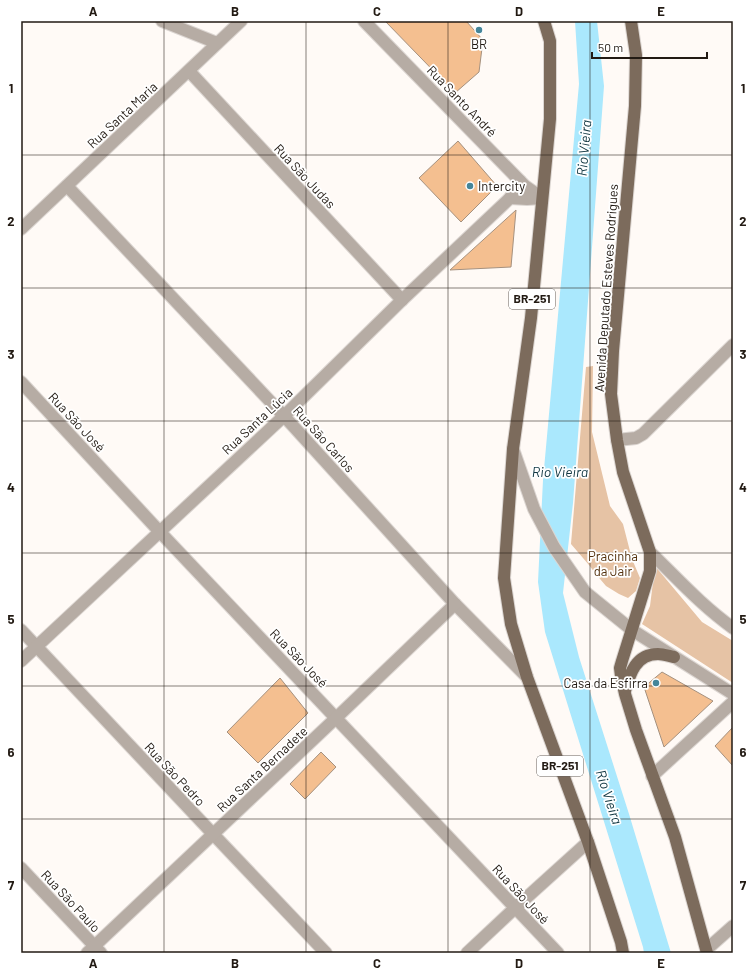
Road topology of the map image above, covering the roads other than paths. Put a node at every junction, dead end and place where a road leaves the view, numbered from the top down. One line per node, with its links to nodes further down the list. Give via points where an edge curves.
1 (162, 21): 6 (street)
2 (241, 21): 6 (street, Rua Santa Maria)
3 (364, 21): 8 (street, Rua Santo André)
4 (544, 21): 11 (main road, BR-251, via 550,41 550,119)
5 (631, 21): 17 (main road, Avenida Deputado Esteves Rodrigues, via 636,55 635,106 611,394)
6 (217, 43): 7 (street, Rua Santa Maria)
7 (189, 71): 9 (street, Rua Santa Maria); 13 (street, Rua São Judas)
8 (520, 181): 10 (street, Rua Santa Lúcia); 11 (street, Rua Santo André)
9 (67, 186): 12 (street, Rua Santa Maria); 16 (street, Rua São Carlos)
10 (510, 198): 11 (street); 13 (street, Rua Santa Lúcia)
11 (542, 198): 18 (main road, BR-251)
12 (21, 229)
13 (402, 300): 16 (street, Rua Santa Lúcia)
14 (733, 345): 17 (street, via 643,434 636,438)
15 (21, 382): 19 (street, Rua São José)
16 (284, 416): 19 (street, Rua Santa Lúcia); 21 (street, Rua São Carlos)
17 (617, 440): 20 (main road, Avenida Deputado Esteves Rodrigues, via 623,472)
18 (513, 449): 24 (street, via 534,509 554,547 585,592); 28 (main road, BR-251, via 504,578 511,624)
19 (159, 532): 25 (street, Rua Santa Lúcia); 32 (street, Rua São José)
20 (650, 552): 22 (street, Avenida Deputado Esteves Rodrigues, via 716,616); 24 (main road, Avenida Deputado Esteves Rodrigues, via 650,571)
21 (455, 604): 28 (street, Rua São Carlos); 32 (street, Rua Santa Bernadete)
22 (733, 628)
23 (21, 630): 25 (street, Rua São Pedro)
24 (632, 630): 26 (street); 29 (main road, Avenida Deputado Esteves Rodrigues, via 620,668)
25 (36, 646): 27 (street, Rua Santa Lúcia); 34 (street, Rua São Pedro)
26 (674, 657): 29 (main road, via 658,654 645,656 630,674); 30 (street)
27 (21, 661)
28 (527, 677): 35 (main road, BR-251)
29 (624, 694): 33 (main road, Avenida Deputado Esteves Rodrigues)
30 (733, 694)
31 (733, 702): 33 (street)
32 (336, 718): 34 (street, Rua Santa Bernadete); 37 (street, Rua São José)
33 (652, 776): 40 (main road, Avenida Deputado Esteves Rodrigues, via 675,836)
34 (213, 834): 39 (street, Rua Santa Bernadete); 41 (street, Rua São Pedro)
35 (588, 842): 37 (street); 44 (main road, BR-251)
36 (21, 868): 39 (street, Rua São Paulo)
37 (515, 908): 42 (street); 43 (street, Rua São José)
38 (733, 926): 40 (street)
39 (94, 951)
40 (707, 951)
41 (326, 953)
42 (467, 953)
43 (558, 953)
44 (623, 953)

